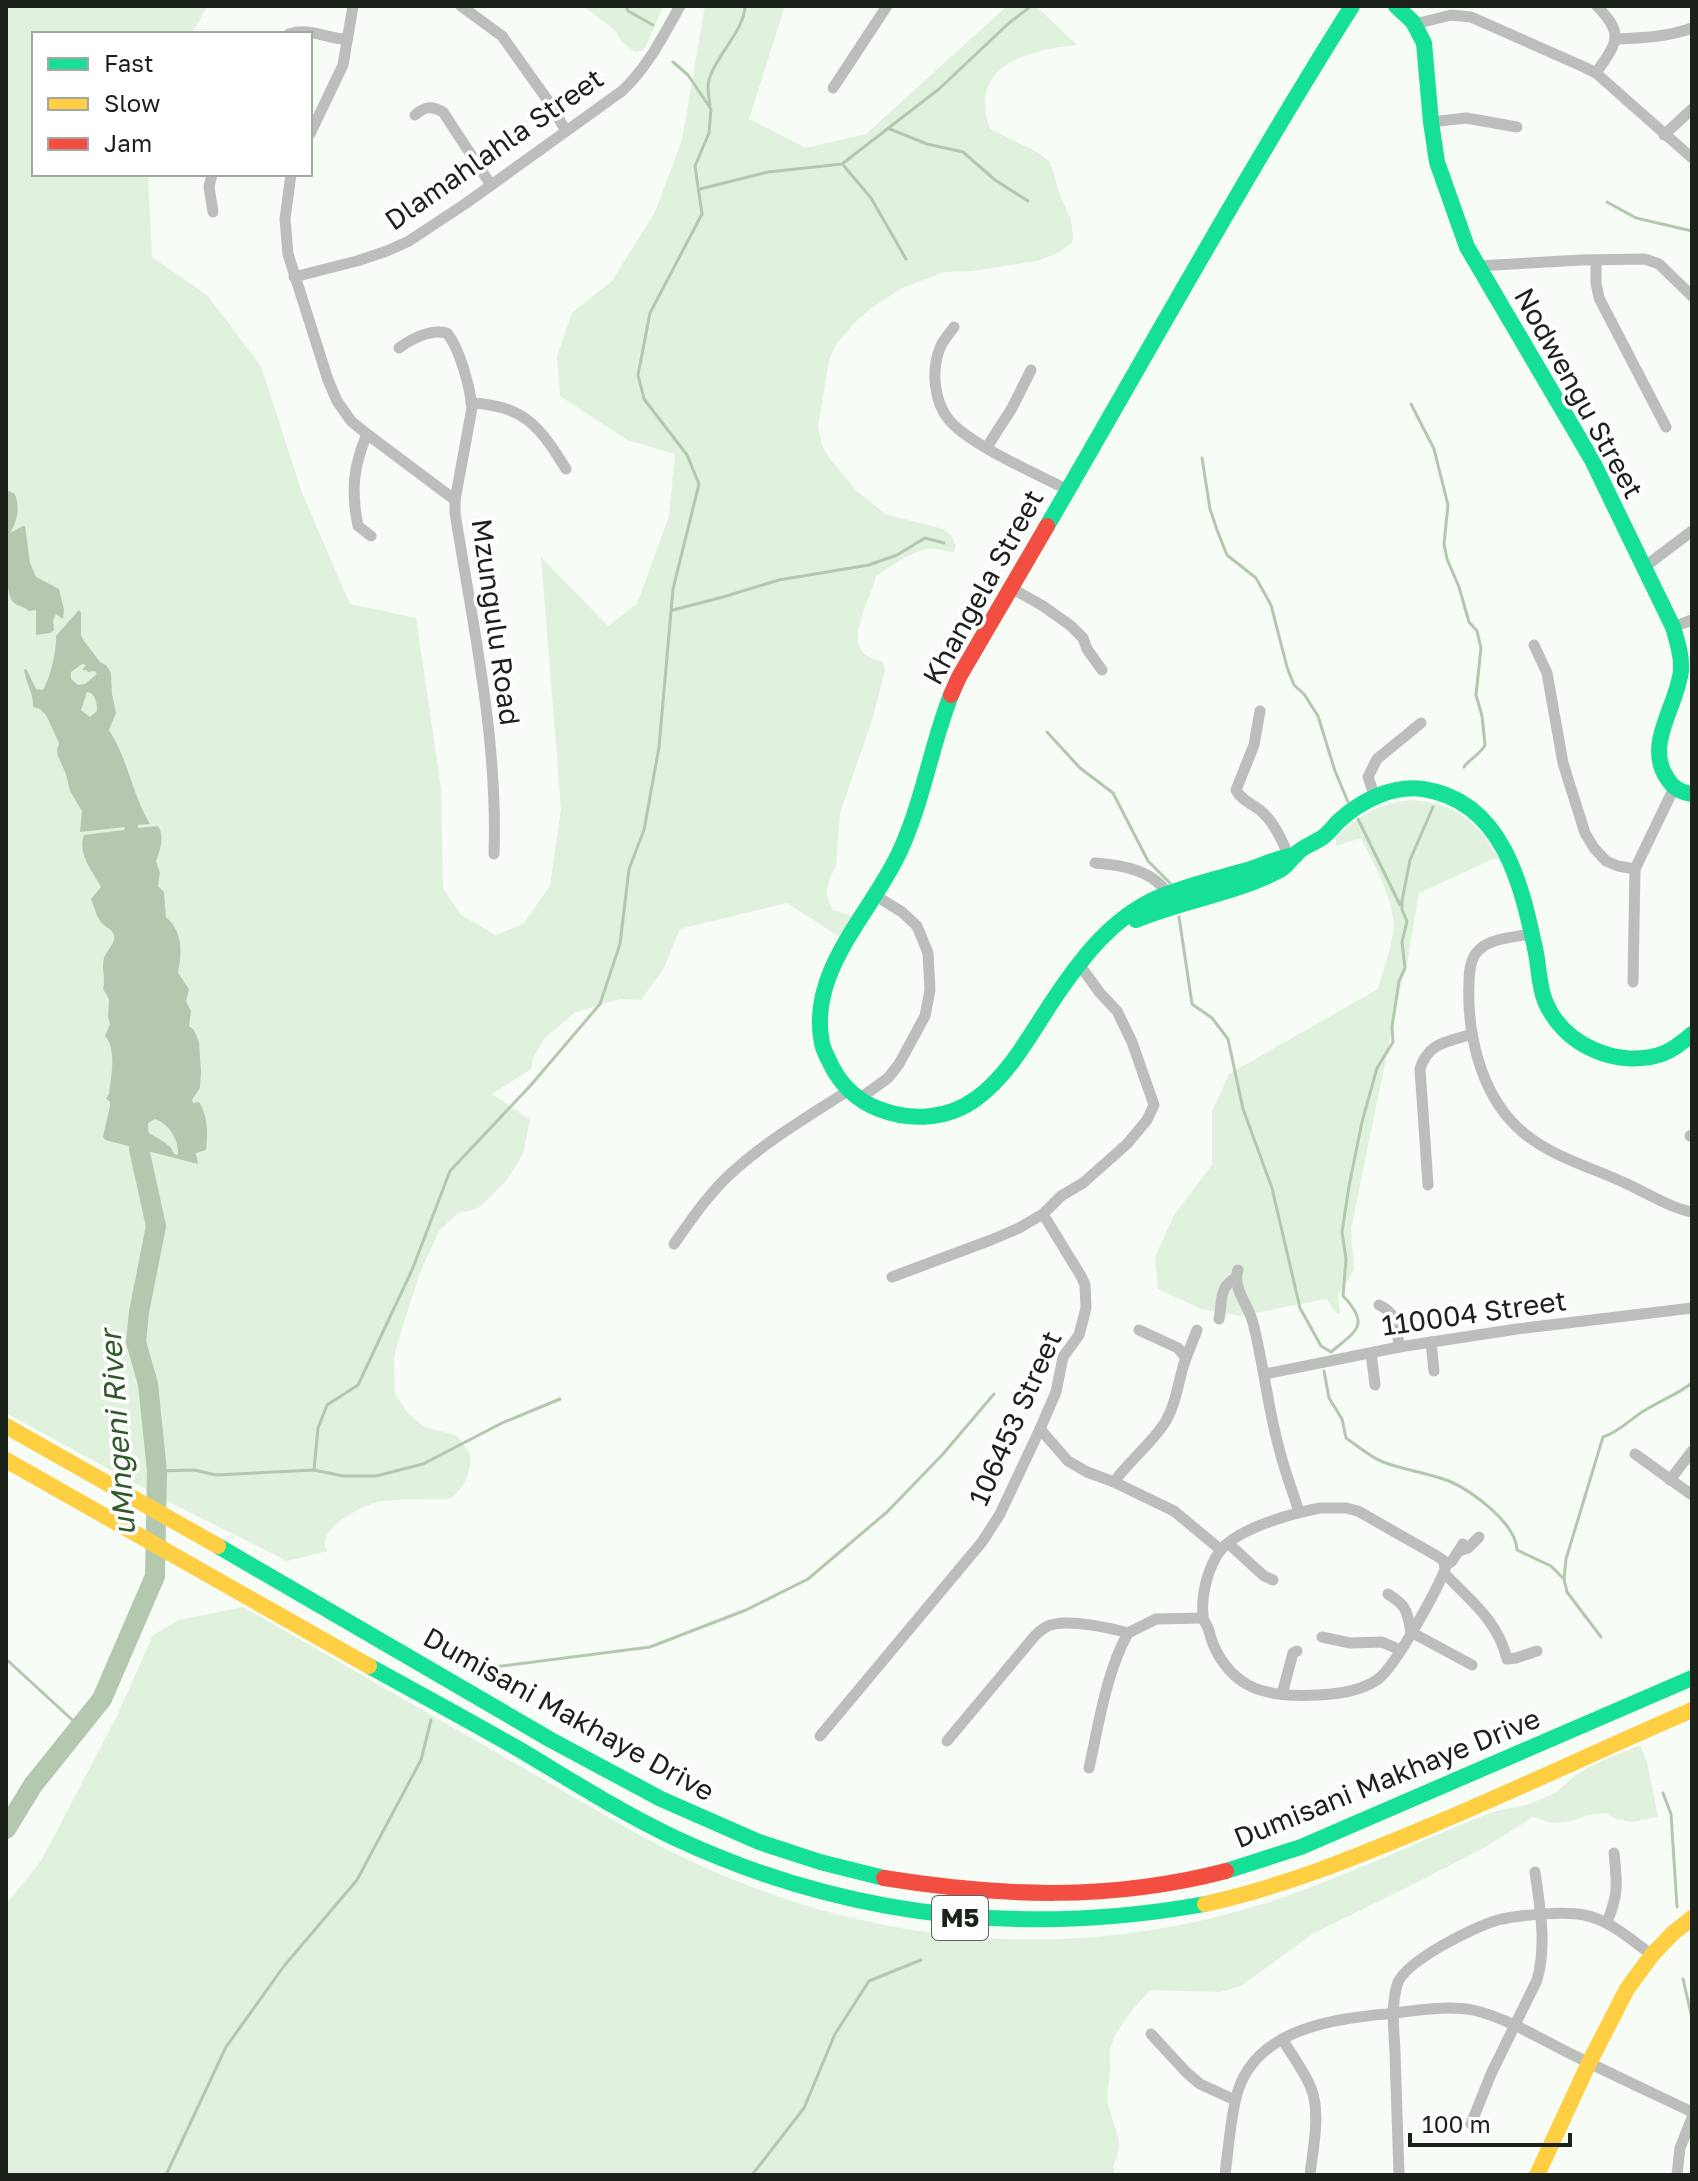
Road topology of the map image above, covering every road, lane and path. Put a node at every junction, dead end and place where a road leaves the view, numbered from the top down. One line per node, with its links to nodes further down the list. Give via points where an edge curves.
1 (353, 6): 11 (street)
2 (461, 6): 20 (street, via 502,36)
3 (680, 6): 20 (street, Dlamahlahla Street, via 633,80)
4 (887, 6): 14 (street)
5 (1352, 6): 39 (main road, Khangela Street)
6 (1396, 6): 8 (main road)
7 (1597, 6): 12 (street, via 1613,24)
8 (1415, 24): 13 (street, via 1451,15 1471,17); 17 (main road, Nodwengu Street, via 1424,43)
9 (1692, 28): 12 (street)
10 (312, 32): 11 (street)
11 (347, 39): 19 (street, via 343,65)
12 (1615, 39): 13 (street)
13 (1596, 73): 21 (street)
14 (833, 88)
15 (1692, 109): 21 (street)
16 (415, 115): 25 (street, via 433,107 443,112)
17 (1431, 122): 18 (street, via 1466,118); 28 (main road, Nodwengu Street, via 1437,162)
18 (1517, 127)
19 (312, 130)
20 (566, 131): 25 (street, Dlamahlahla Street)
21 (1664, 135): 22 (street)
22 (1692, 158)
23 (212, 176): 26 (street)
24 (291, 176): 29 (street, Mzungulu Road, via 285,219)
25 (491, 185): 29 (street, Dlamahlahla Street, via 439,223 387,251)
26 (213, 212)
27 (1596, 260): 28 (street); 30 (street, via 1645,259 1659,264); 35 (street, via 1599,298)
28 (1478, 266): 43 (main road, Nodwengu Street, via 1592,460)
29 (294, 277): 36 (street, Mzungulu Road, via 334,395)
30 (1692, 296)
31 (954, 327): 37 (street, via 937,358 938,398 949,420)
32 (399, 348): 34 (street, via 426,334 447,333)
33 (1031, 370): 37 (street)
34 (471, 403): 38 (street, via 502,406 527,420); 40 (street)
35 (1666, 427)
36 (367, 434): 40 (street, Mzungulu Road); 42 (street, via 353,491 358,526)
37 (987, 447): 39 (street)
38 (566, 469)
39 (1068, 490): 44 (main road, Khangela Street)
40 (455, 500): 54 (street, Mzungulu Road, via 487,702)
41 (1692, 531): 43 (street)
42 (371, 536)
43 (1643, 568): 46 (main road, Nodwengu Street)
44 (1011, 588): 48 (street, via 1071,626); 58 (main road, Khangela Street, via 949,698 907,833)
45 (1692, 620): 46 (street)
46 (1673, 627): 51 (main road, Nodwengu Street, via 1681,672 1659,761)
47 (1534, 645): 57 (street, via 1547,673 1563,763 1585,833 1606,861)
48 (1102, 670)
49 (1260, 711): 55 (street, via 1254,745 1236,790 1267,817)
50 (1421, 723): 53 (street, via 1375,761 1368,777)
51 (1674, 788): 52 (main road); 57 (street)
52 (1692, 794)
53 (1375, 797): 55 (main road); 60 (main road, via 1418,789 1471,808 1507,851)
54 (494, 854)
55 (1292, 857): 59 (main road, via 1280,870 1249,883)
56 (1095, 863): 59 (street, via 1139,871 1159,883)
57 (1635, 869): 62 (street)
58 (876, 896): 65 (main road, Khangela Street, via 838,958 821,1002 822,1044 830,1065); 65 (street, via 917,926 928,953 930,990 925,1016 899,1064 888,1078)
59 (1170, 899): 61 (main road, via 1098,942)
60 (1531, 934): 63 (street, via 1492,942 1473,957); 64 (main road, via 1546,1002 1569,1034 1585,1045 1613,1057 1638,1059 1662,1054)
61 (1079, 964): 65 (main road, via 1004,1072 971,1103 923,1118 888,1113); 68 (street, via 1117,1011 1154,1105 1127,1144)
62 (1633, 982)
63 (1472, 1034): 66 (street, via 1434,1047 1423,1058); 67 (street, via 1495,1098 1515,1126 1548,1149)
64 (1692, 1034)
65 (854, 1095): 69 (street, via 737,1168)
66 (1428, 1185)
67 (1692, 1212)
68 (1043, 1214): 70 (street); 84 (street, 106453 Street, via 1081,1276 1086,1308 1079,1335 1063,1357)
69 (674, 1244)
70 (892, 1277)
71 (1379, 1305): 77 (street, via 1394,1316)
72 (1692, 1308): 76 (street, 110004 Street)
73 (1219, 1319): 81 (street, via 1222,1292 1237,1274)
74 (1139, 1330): 79 (street, via 1178,1348)
75 (1197, 1330): 79 (street)
76 (1431, 1342): 77 (street, 110004 Street); 80 (street)
77 (1399, 1347): 78 (street, 110004 Street)
78 (1371, 1353): 81 (street, 110004 Street); 82 (street)
79 (1186, 1358): 89 (street, via 1164,1425)
80 (1434, 1371)
81 (1265, 1374): 91 (street, via 1279,1450)
82 (1375, 1385)
83 (6, 1426): 105 (main road, Dumisani Makhaye Drive / M5, via 633,1785 774,1848 910,1883 1061,1893 1205,1877 1330,1835)
84 (1040, 1429): 89 (street, via 1068,1461); 108 (street, 106453 Street, via 982,1542)
85 (1692, 1451): 88 (street)
86 (1635, 1454): 88 (street)
87 (6, 1460): 107 (main road, Dumisani Makhaye Drive / M5, via 676,1838 823,1894 913,1912 997,1921 1082,1921 1192,1906 1282,1884 1383,1846)
88 (1670, 1480): 90 (street)
89 (1114, 1482): 93 (street, via 1174,1511)
90 (1692, 1495)
91 (1299, 1512): 93 (street, via 1250,1530); 94 (street, via 1358,1511 1437,1556 1444,1561)
92 (1479, 1537): 94 (street, via 1468,1548 1460,1548)
93 (1225, 1547): 95 (street); 97 (street, via 1206,1585)
94 (1444, 1570): 98 (street); 103 (street, via 1490,1620 1507,1659)
95 (1273, 1580)
96 (1388, 1594): 98 (street, via 1408,1613)
97 (1202, 1618): 99 (street, via 1156,1619); 106 (street, via 1231,1672 1257,1689)
98 (1411, 1632): 101 (street); 104 (street)
99 (1128, 1633): 109 (street, via 1058,1623 1045,1628); 110 (street, via 1105,1696)
100 (1322, 1637): 101 (street, via 1382,1642)
101 (1400, 1650): 106 (street, via 1378,1679 1362,1687 1331,1694)
102 (1297, 1651): 106 (street)
103 (1537, 1651)
104 (1472, 1665)
105 (1692, 1678)
106 (1282, 1694)
107 (1692, 1710)
108 (820, 1736)
109 (947, 1741)
110 (1089, 1768)
111 (1614, 1853): 115 (street, via 1617,1893)
112 (1535, 1872): 113 (street)
113 (1541, 1915): 115 (street, via 1580,1914); 117 (street, via 1497,1920 1436,1949 1399,1980); 118 (street, via 1541,1965)
114 (1692, 1918): 116 (main road)
115 (1607, 1922): 116 (street)
116 (1652, 1955): 121 (main road, via 1627,1989)
117 (1394, 2013): 118 (street, via 1465,2009); 120 (street, via 1328,2021); 128 (street)
118 (1515, 2026): 121 (street); 125 (street)
119 (1151, 2034): 122 (street, via 1200,2084)
120 (1282, 2039): 122 (street, via 1249,2069); 127 (street, via 1314,2097)
121 (1589, 2063): 123 (street); 129 (main road)
122 (1235, 2100): 126 (street)
123 (1692, 2112)
124 (1692, 2118): 130 (street)
125 (1471, 2124)
126 (1225, 2175)
127 (1310, 2175)
128 (1399, 2175)
129 (1537, 2175)
130 (1677, 2175)

